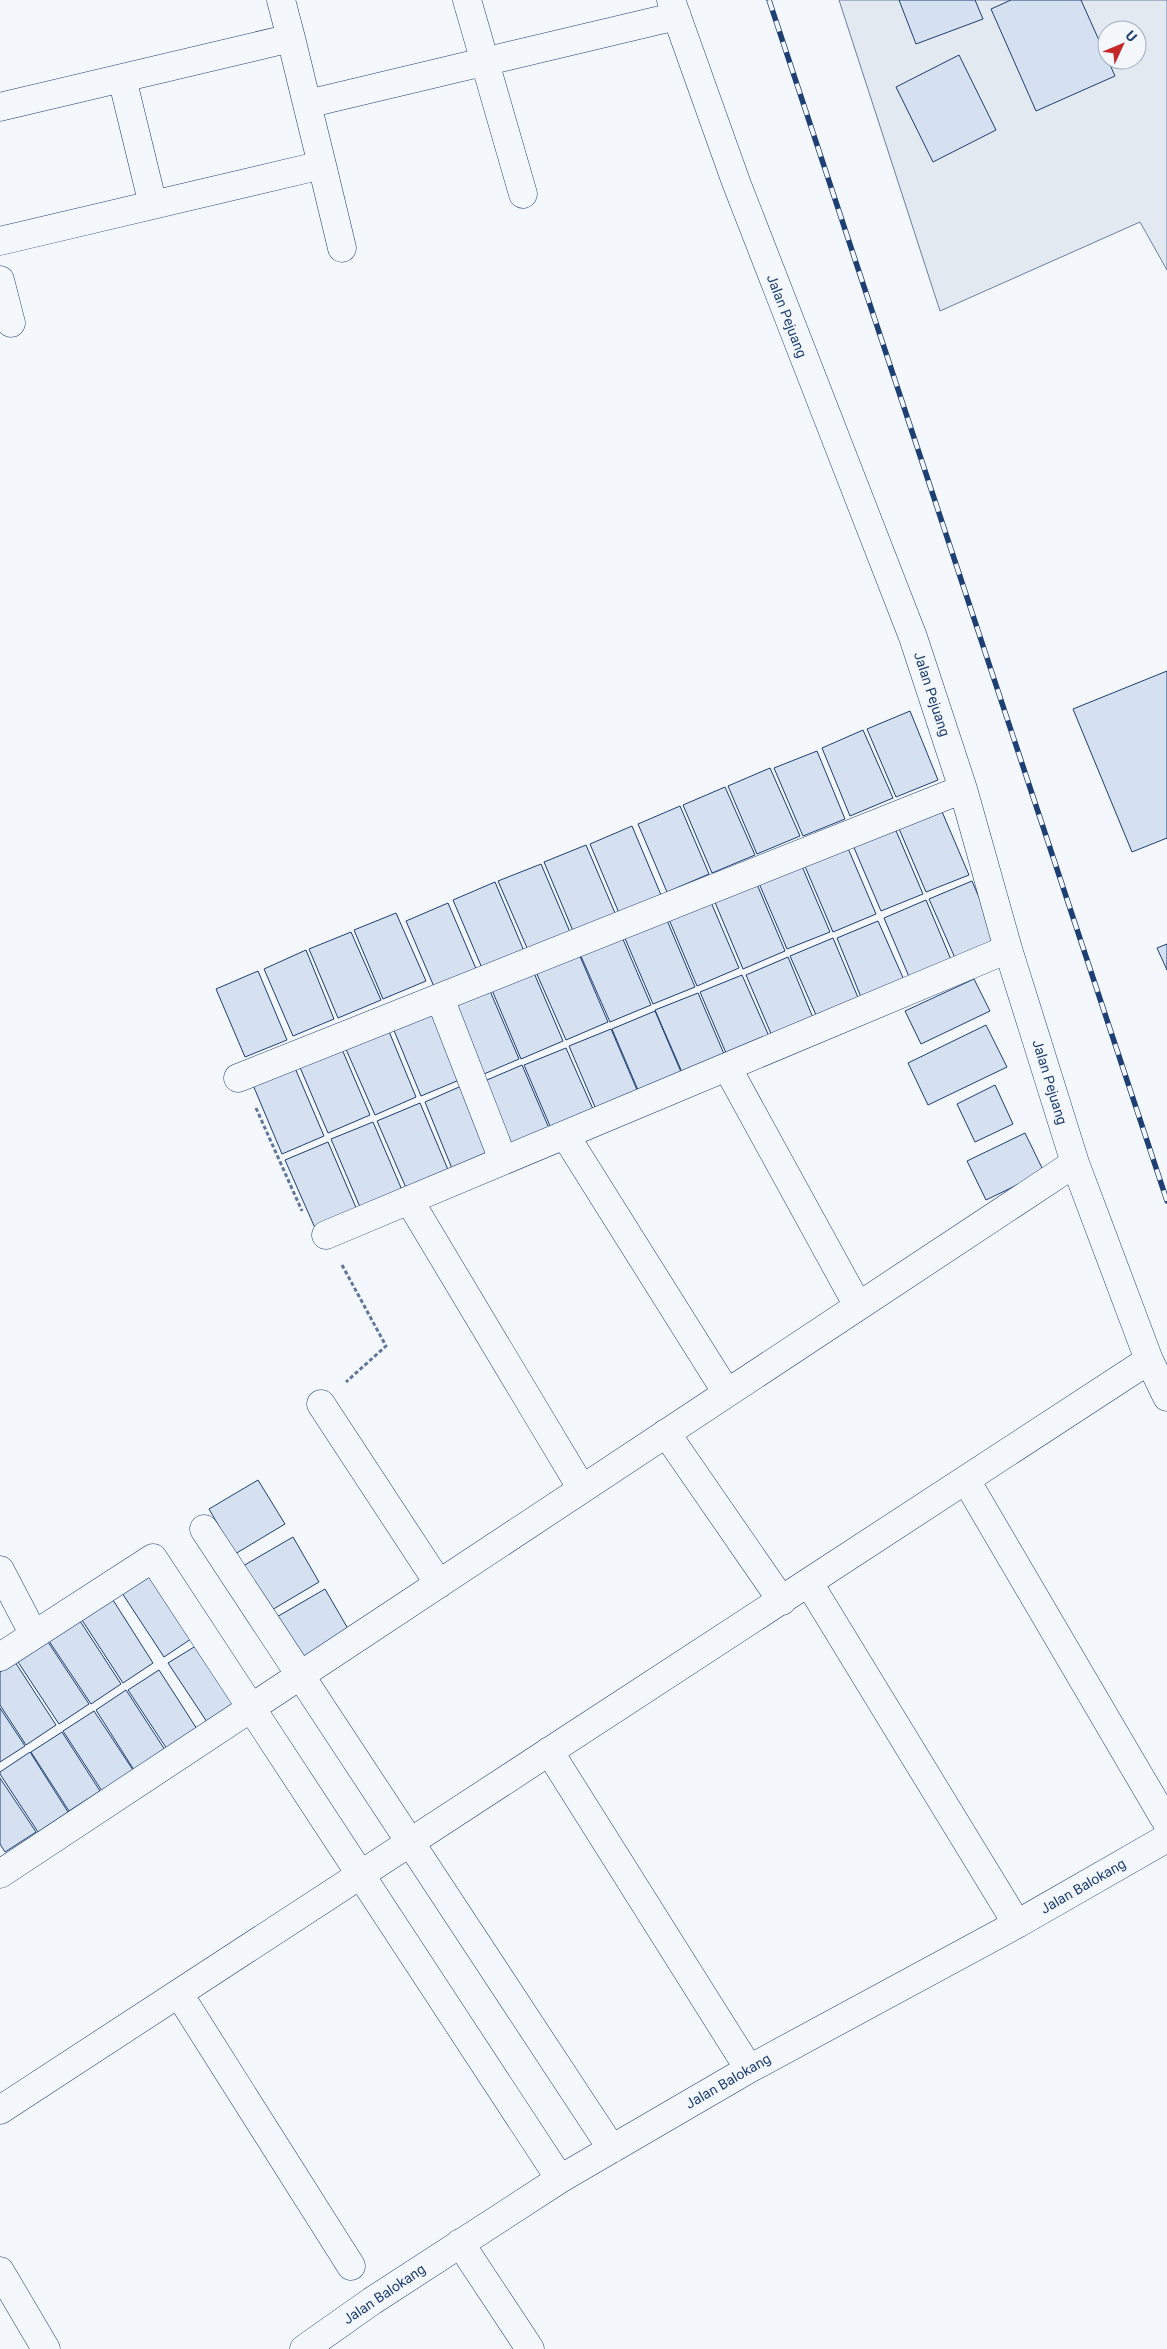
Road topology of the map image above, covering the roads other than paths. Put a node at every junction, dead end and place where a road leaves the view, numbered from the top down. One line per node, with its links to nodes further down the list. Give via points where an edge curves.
1 (281, 0): 4 (street)
2 (467, 0): 5 (street)
3 (674, 8): 5 (street); 16 (street, Jalan Pejuang, via 736,182 913,637)
4 (291, 38): 6 (street); 7 (street)
5 (485, 62): 7 (street); 10 (street)
6 (122, 78): 8 (street); 11 (street)
7 (307, 104): 9 (street)
8 (0, 107)
9 (322, 165): 11 (street); 13 (street)
10 (523, 194)
11 (153, 205): 12 (street)
12 (0, 241)
13 (342, 248)
14 (0, 280): 15 (street)
15 (11, 323)
16 (963, 789): 17 (street, Jalan Pejuang); 18 (street)
17 (1008, 949): 19 (street); 23 (street, Jalan Pejuang)
18 (440, 998): 20 (street); 22 (street)
19 (727, 1067): 21 (street); 26 (street)
20 (238, 1078)
21 (565, 1135): 22 (street); 28 (street)
22 (504, 1160): 24 (street)
23 (1075, 1163): 26 (street); 27 (street, Jalan Pejuang)
24 (409, 1200): 25 (street); 33 (street)
25 (326, 1235)
26 (858, 1306): 28 (street)
27 (1150, 1360): 29 (street, Jalan Pejuang); 32 (street)
28 (727, 1394): 31 (street)
29 (1167, 1397)
30 (321, 1404): 37 (street)
31 (666, 1433): 33 (street); 38 (street)
32 (966, 1480): 36 (street); 44 (street)
33 (582, 1489): 37 (street)
34 (204, 1528): 41 (street)
35 (0, 1570): 39 (street)
36 (809, 1583): 38 (street); 49 (street)
37 (439, 1584): 41 (street)
38 (782, 1601): 43 (street)
39 (34, 1635): 40 (street); 42 (street, via 153,1558)
40 (0, 1658)
41 (300, 1676): 42 (street); 46 (street)
42 (251, 1708): 47 (street); 48 (street)
43 (549, 1751): 46 (street); 51 (street)
44 (1167, 1823)
45 (1167, 1838): 49 (street, Jalan Balokang)
46 (410, 1843): 48 (street); 53 (street)
47 (0, 1874)
48 (361, 1875): 50 (street); 54 (street)
49 (1016, 1924): 51 (street, Jalan Balokang)
50 (179, 1994): 52 (street); 56 (street)
51 (749, 2069): 53 (street, Jalan Balokang)
52 (0, 2110)
53 (612, 2149): 54 (street, Jalan Balokang)
54 (560, 2179): 55 (street, Jalan Balokang)
55 (460, 2243): 59 (street, Jalan Balokang); 60 (street)
56 (351, 2266)
57 (0, 2271): 58 (street)
58 (46, 2349)
59 (304, 2349)
60 (530, 2349)

